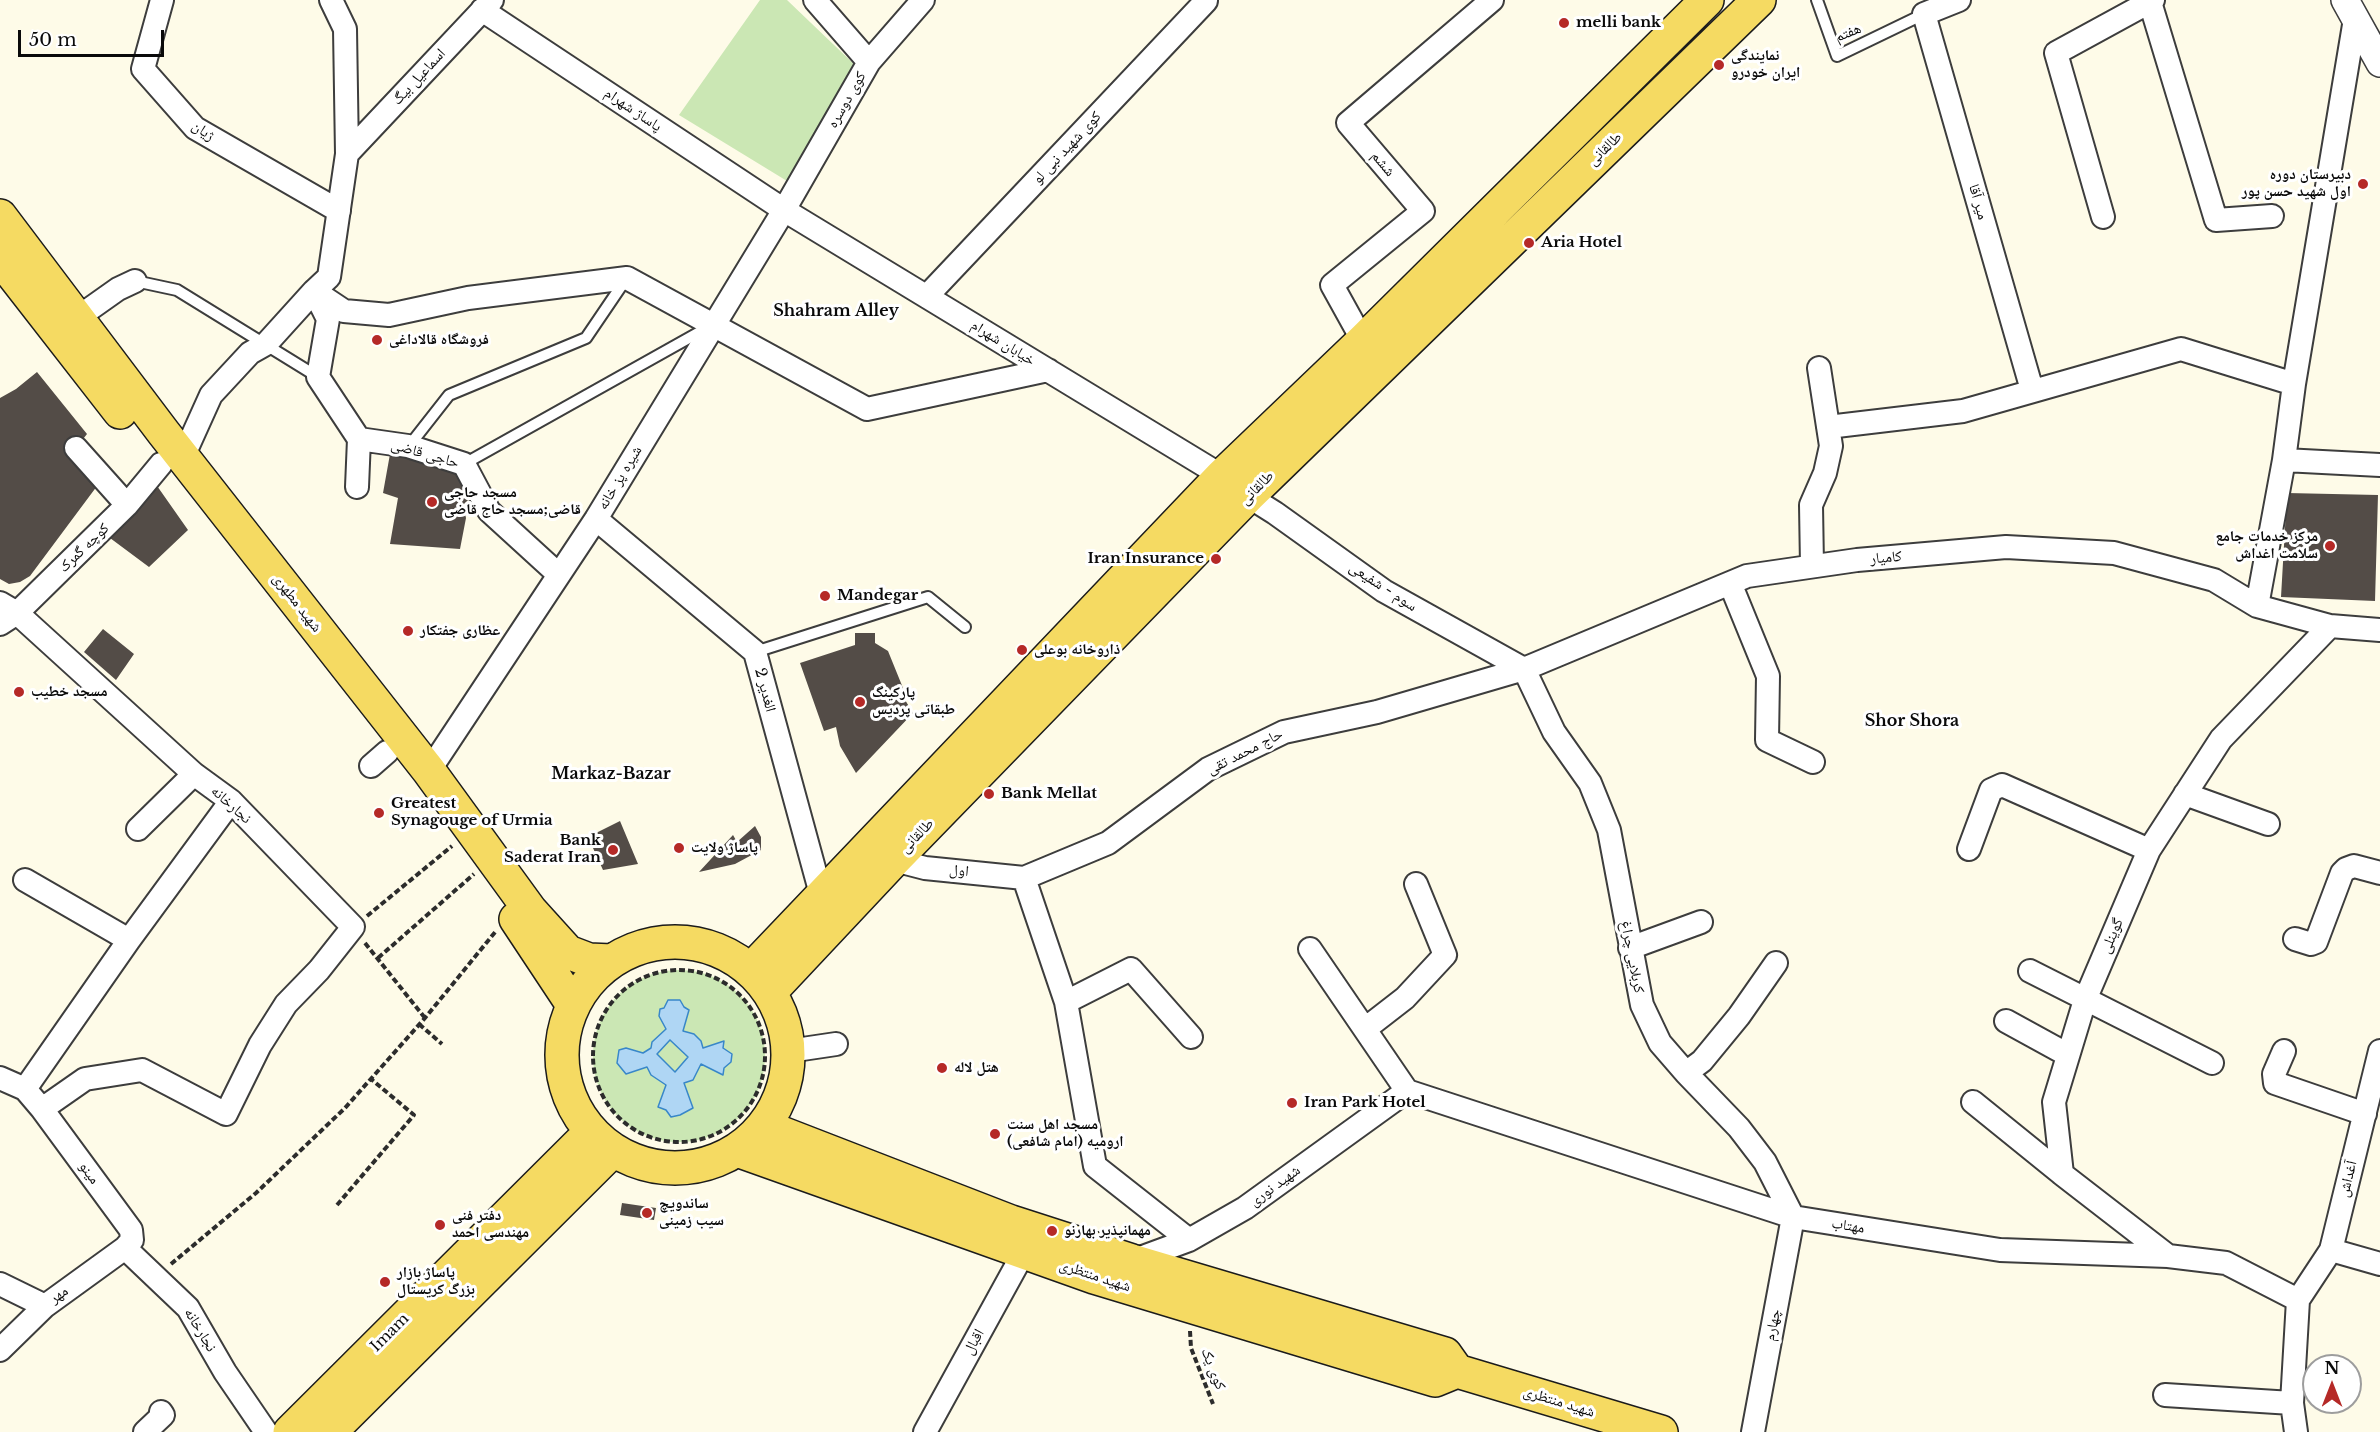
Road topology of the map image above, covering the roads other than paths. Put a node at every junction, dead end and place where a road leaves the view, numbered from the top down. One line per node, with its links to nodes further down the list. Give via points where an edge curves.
1 (162, 0): 19 (street, ژیان, via 143,69 195,128)
2 (331, 0): 17 (street, کوچه گمرک, via 345,29)
3 (815, 0): 15 (street)
4 (923, 0): 15 (street, کوی دوسره)
5 (1492, 0): 30 (street, ششم, via 1348,123 1423,211 1332,285)
6 (1707, 0): 30 (main road, طالقانی)
7 (1759, 0): 47 (main road, طالقانی)
8 (1816, 0): 14 (lane, هفتم, via 1837,56)
9 (1959, 0): 14 (street)
10 (1206, 1): 27 (street, کوی شهید نبی لو)
11 (2151, 1): 21 (street, via 2216,220); 22 (street, via 2056,53)
12 (487, 5): 17 (street, اسماعیل بیگ); 18 (street, پاساژ شهرام)
13 (2350, 10): 16 (street); 35 (street)
14 (1924, 14): 36 (street, میر آقا)
15 (869, 62): 18 (street, کوی دوسره)
16 (2380, 63)
17 (347, 154): 19 (street, کوچه گمرک)
18 (784, 210): 27 (street, خیابان شهرام); 29 (street, شیره پز خانه)
19 (339, 211): 26 (street, کوچه گمرک, via 328,277)
20 (0, 216): 28 (main road, شهید مطهری)
21 (2272, 216)
22 (2103, 217)
23 (0, 258): 42 (main road, شهید مطهری)
24 (627, 278): 26 (street, via 468,298 389,315 344,311); 29 (street); 39 (lane, via 586,338 449,395)
25 (135, 281): 28 (street); 31 (lane, via 177,290)
26 (314, 291): 31 (street, کوچه گمرک); 34 (street, via 328,319)
27 (927, 296): 33 (street, خیابان شهرام)
28 (77, 318): 42 (main road, شهید مطهری)
29 (714, 324): 33 (street, via 867,409); 43 (lane); 49 (street, شیره پز خانه)
30 (1363, 341): 45 (main road, طالقانی)
31 (266, 344): 34 (lane); 42 (street, کوچه گمرک, via 250,353 211,395)
32 (1819, 368): 37 (street)
33 (1048, 370): 45 (street, خیابان شهرام)
34 (318, 376): 38 (street)
35 (2295, 384): 36 (street, via 2181,349); 41 (street)
36 (2032, 390): 37 (street, via 1963,411)
37 (1828, 427): 50 (street, via 1831,446 1811,506)
38 (360, 439): 39 (street, حاجی قاضی); 46 (street)
39 (408, 446): 43 (street, حاجی قاضی)
40 (76, 448): 48 (street)
41 (2284, 460): 44 (street); 53 (street)
42 (172, 461): 48 (street, کوچه گمرک); 61 (main road, شهید مطهری); 86 (main road, شهید مطهری, via 379,759 457,842 512,912)
43 (464, 464): 51 (street, حاجی قاضی, via 489,511)
44 (2380, 465)
45 (1222, 476): 47 (main road); 74 (main road, طالقانی)
46 (357, 487)
47 (1248, 496): 59 (street, سوم - شفیعی, via 1384,591); 69 (main road, طالقانی)
48 (127, 505): 54 (street, کوچه گمرک)
49 (596, 519): 51 (street, شیره پز خانه); 58 (street, 2 الغدیر)
50 (1812, 566): 52 (street, کامیار, via 1747,576); 53 (street, کامیار, via 2006,547 2114,553 2214,580)
51 (558, 574): 61 (street, شیره پز خانه)
52 (1730, 583): 59 (street, کامیار); 60 (street, via 1768,676 1767,740)
53 (2257, 606): 55 (street, کامیار)
54 (6, 614): 62 (street, نجارخانه)
55 (2330, 626): 57 (street, کامیار); 63 (street, گوینلی, via 2221,739)
56 (964, 627): 58 (lane, via 928,597)
57 (2380, 630)
58 (755, 652): 74 (street, 2 الغدیر)
59 (1524, 669): 71 (street, حاج محمد تقی, via 1377,712 1284,732 1208,770 1108,843); 78 (street, کربلایی چراغ, via 1554,732 1590,783 1609,830)
60 (1813, 762)
61 (429, 771): 80 (main road, شهید مطهری, via 530,910 568,952 588,960)
62 (194, 774): 64 (street, نجارخانه); 66 (street)
63 (2185, 794): 65 (street); 68 (street, گوینلی)
64 (231, 801): 77 (street); 101 (street, نجارخانه, via 353,927 286,1004 260,1045 226,1114 142,1070 85,1079)
65 (2268, 824)
66 (138, 829)
67 (1968, 849): 68 (street, via 1991,790 2002,785)
68 (2149, 850): 84 (street, گوینلی)
69 (894, 860): 71 (street, اول, via 925,868); 83 (main road, طالقانی)
70 (2380, 873): 76 (street, via 2354,866 2346,869 2316,942)
71 (1024, 878): 85 (street)
72 (25, 880): 77 (street)
73 (1416, 884): 88 (street, via 1445,955 1405,998)
74 (821, 894): 83 (main road, طالقانی)
75 (1701, 922): 78 (street)
76 (2295, 939)
77 (129, 940): 98 (street)
78 (1630, 948): 96 (street, کربلایی چراغ, via 1642,1005 1660,1043)
79 (1310, 949): 88 (street)
80 (612, 961): 83 (main road, via 639,947 668,942 698,944 726,953); 86 (main road, via 589,980)
81 (1776, 963): 96 (street, via 1739,1016 1702,1061)
82 (2030, 971): 84 (street)
83 (760, 981): 91 (main road, via 780,1011 787,1030)
84 (2085, 1000): 94 (street, گوینلی); 95 (street)
85 (1066, 1002): 89 (street, via 1131,969); 108 (street, via 1095,1166)
86 (573, 1005): 104 (main road, via 564,1030 564,1076 575,1110)
87 (2006, 1022): 94 (street)
88 (1365, 1029): 99 (street)
89 (1191, 1037)
90 (836, 1044): 91 (street)
91 (777, 1046): 103 (main road, via 788,1075 781,1098)
92 (2284, 1051): 102 (street, via 2274,1074 2275,1083)
93 (2380, 1051): 102 (street, آغداش)
94 (2068, 1054): 106 (street, گوینلی, via 2054,1102)
95 (2212, 1063)
96 (1686, 1073): 107 (street, کربلایی چراغ, via 1739,1128 1765,1162)
97 (0, 1077): 98 (street, مینو)
98 (25, 1089): 101 (street, مینو)
99 (1407, 1091): 107 (street, مهتاب); 108 (street, شهید نوری, via 1245,1208)
100 (1973, 1102): 106 (street)
101 (42, 1109): 109 (street, مینو, via 131,1230 132,1240)
102 (2365, 1114): 110 (street, آغداش)
103 (763, 1126): 105 (main road); 114 (main road, شهید منتظری, via 1011,1222)
104 (602, 1141): 105 (main road, via 642,1163 674,1168 696,1167); 126 (main road, Imam); 127 (main road, Imam)
105 (737, 1150): 111 (main road, شهید منتظری)
106 (2062, 1174): 112 (street)
107 (1793, 1217): 112 (street, مهتاب, via 2000,1250); 130 (street, چهارم)
108 (1189, 1240): 113 (street, شهید نوری)
109 (125, 1248): 118 (street, مهر); 125 (street, نجارخانه, via 188,1308)
110 (2331, 1250): 115 (street); 117 (street, آغداش)
111 (1024, 1252): 114 (main road, شهید منتظری); 128 (street, اقبال)
112 (2168, 1256): 117 (street, مهتاب, via 2226,1263)
113 (1132, 1261): 114 (main road, شهید منتظری); 120 (main road, شهید منتظری, via 1445,1354)
114 (1097, 1264): 120 (main road, شهید منتظری, via 1192,1307 1435,1380)
115 (2380, 1264)
116 (0, 1284): 118 (street)
117 (2298, 1300): 122 (street)
118 (45, 1306): 119 (street, مهر)
119 (0, 1350)
120 (1457, 1371): 129 (main road, شهید منتظری)
121 (2165, 1395): 122 (street)
122 (2292, 1403): 131 (street)
123 (161, 1412): 124 (street, via 163,1415)
124 (145, 1432)
125 (266, 1432)
126 (290, 1432)
127 (330, 1432)
128 (925, 1432)
129 (1661, 1432)
130 (1753, 1432)
131 (2296, 1432)

